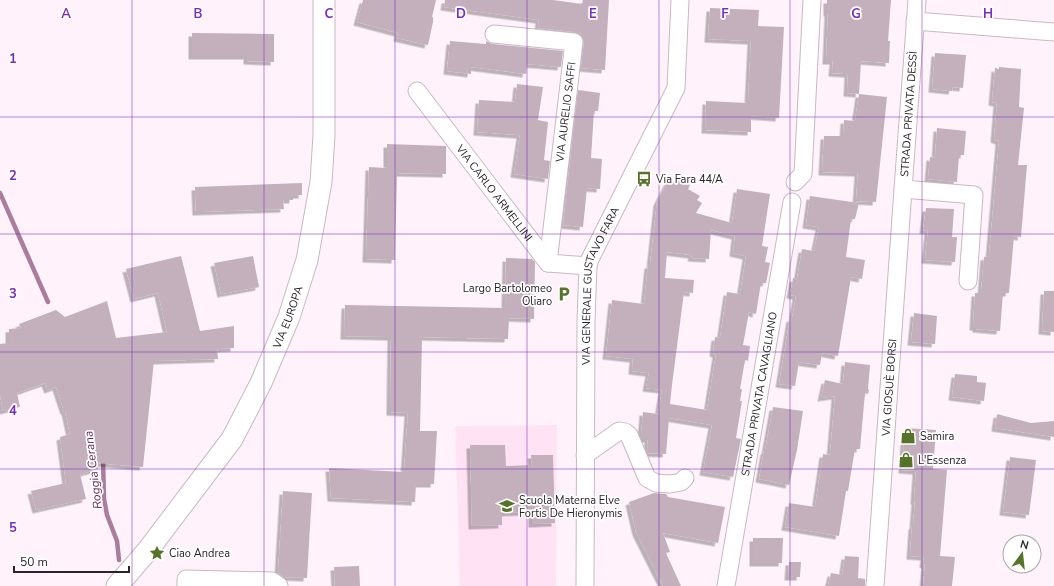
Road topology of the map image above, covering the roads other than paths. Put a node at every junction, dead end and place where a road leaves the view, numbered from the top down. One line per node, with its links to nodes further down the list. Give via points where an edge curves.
1 (324, 0): 17 (main road, VIA EUROPA, via 324,135 321,182 307,260 289,317 261,383 232,439 148,550)
2 (680, 0): 13 (street, VIA GENERALE GUSTAVO FARA, via 676,88)
3 (812, 0): 9 (street, via 803,174)
4 (917, 0): 5 (street, STRADA PRIVATA DESSÌ)
5 (915, 21): 6 (street); 10 (street, STRADA PRIVATA DESSÌ)
6 (1054, 32)
7 (494, 34): 12 (street, VIA AURELIO SAFFI, via 574,42)
8 (417, 91): 12 (street, VIA CARLO ARMELLINI)
9 (795, 182)
10 (903, 189): 14 (street, STRADA PRIVATA DESSÌ, via 974,195); 22 (street, VIA GIOSUÈ BORSI)
11 (792, 202): 21 (street, STRADA PRIVATA CAVAGLIANO)
12 (548, 263): 13 (street)
13 (588, 266): 15 (street, VIA GENERALE GUSTAVO FARA)
14 (968, 281)
15 (585, 455): 16 (street, via 619,431 624,432 629,435 648,478 656,483 670,484 681,482); 20 (street, VIA GENERALE GUSTAVO FARA)
16 (685, 478)
17 (117, 586)
18 (186, 586): 19 (street, via 186,579 272,582)
19 (279, 586)
20 (585, 586)
21 (726, 586)
22 (875, 586)

